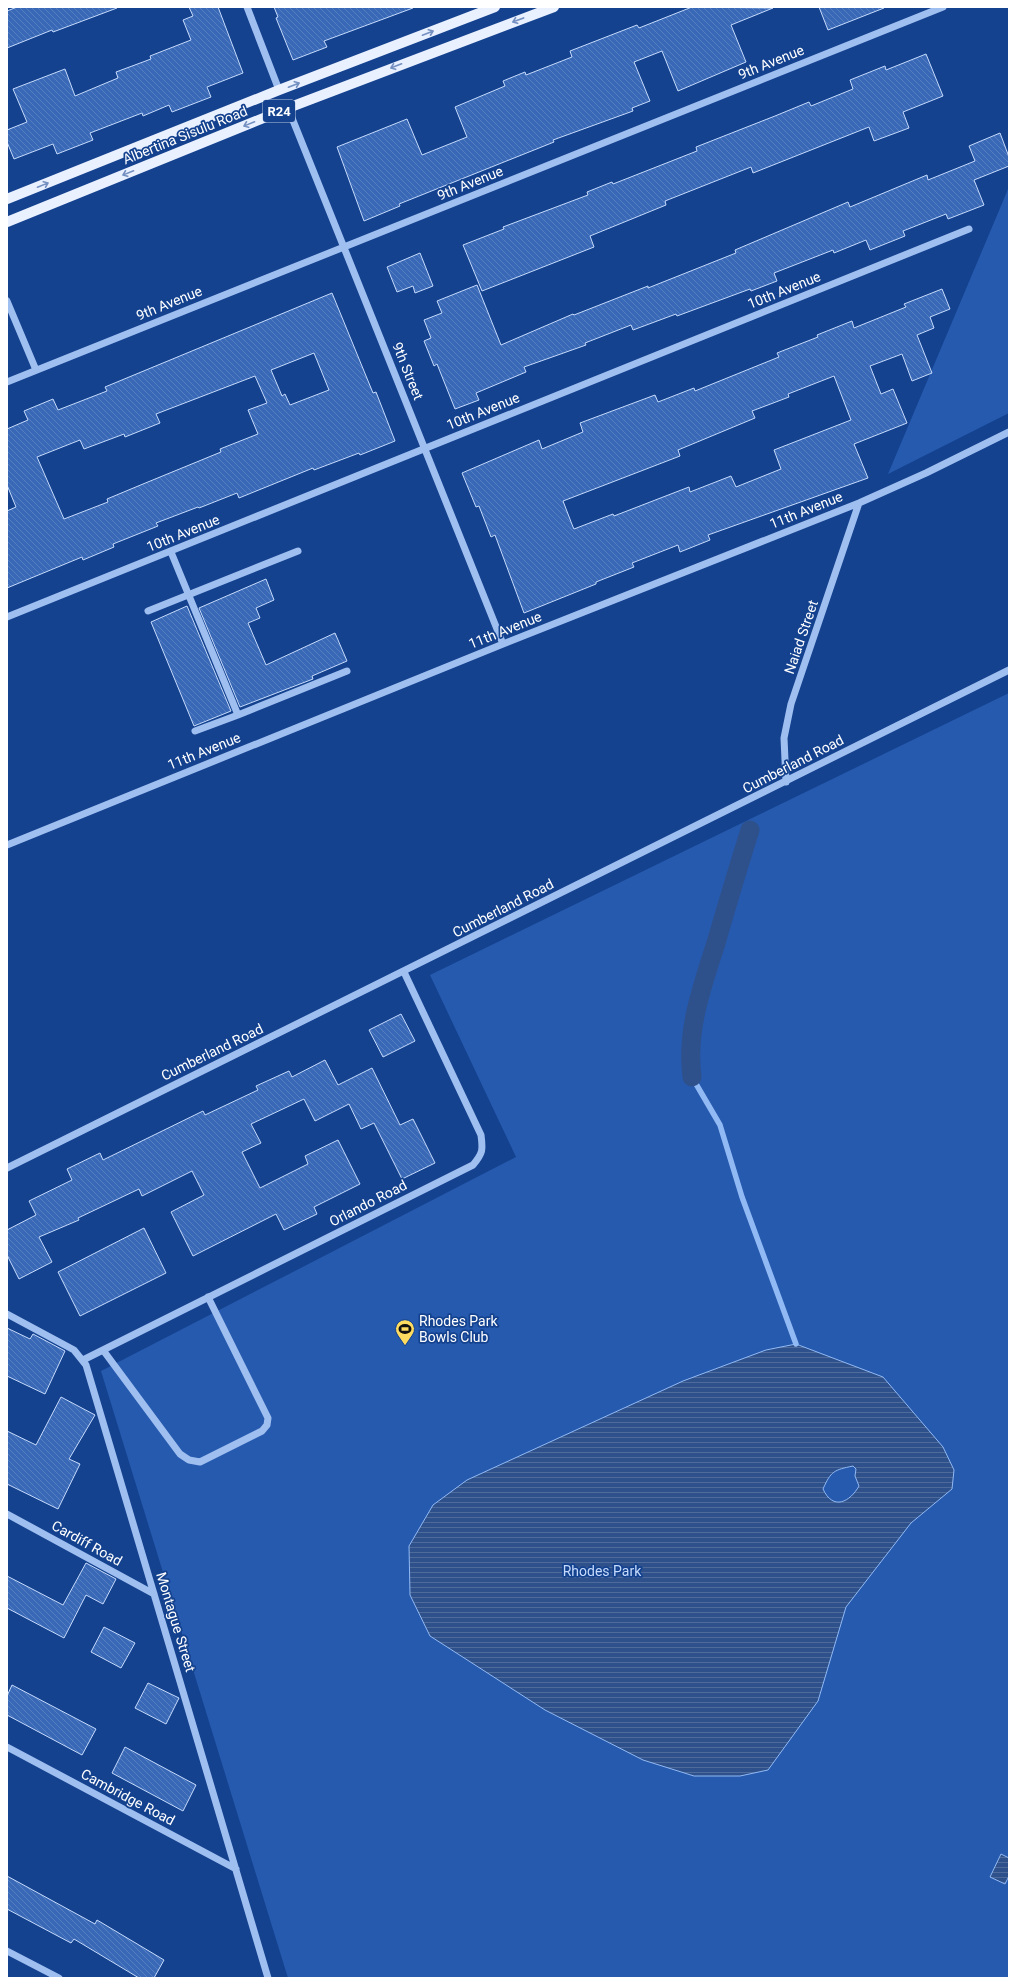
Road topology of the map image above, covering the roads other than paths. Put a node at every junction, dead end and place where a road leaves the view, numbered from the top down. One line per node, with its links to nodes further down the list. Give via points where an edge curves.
1 (247, 7): 5 (street)
2 (495, 7): 5 (main road, Albertina Sisulu Road / R24, one-way to 2)
3 (554, 7): 6 (main road, Albertina Sisulu Road / R24, one-way to 6)
4 (942, 7): 10 (street, 9th Avenue)
5 (279, 90): 7 (main road, Albertina Sisulu Road / R24, one-way to 5)
6 (288, 108): 8 (main road, Albertina Sisulu Road / R24, one-way to 8); 10 (street, 9th Street)
7 (7, 199)
8 (7, 222)
9 (969, 229): 15 (street, 10th Avenue)
10 (343, 248): 12 (street, 9th Avenue); 15 (street, 9th Street)
11 (7, 301): 12 (street)
12 (36, 370): 13 (street, 9th Avenue)
13 (7, 382)
14 (1009, 432): 16 (street, 11th Avenue)
15 (426, 449): 18 (street, 10th Avenue); 22 (street, 9th Street)
16 (859, 503): 22 (street, 11th Avenue); 27 (street, Naiad Street, via 791,704 784,738)
17 (298, 551): 19 (street)
18 (171, 552): 19 (street); 21 (street, 10th Avenue)
19 (189, 595): 20 (street); 25 (street)
20 (148, 611)
21 (7, 617)
22 (503, 644): 28 (street, 11th Avenue)
23 (1009, 670): 27 (street, Cumberland Road)
24 (347, 671): 25 (street)
25 (238, 715): 26 (street)
26 (195, 731)
27 (786, 782): 29 (street, Cumberland Road)
28 (7, 846)
29 (404, 972): 30 (street, Cumberland Road); 31 (street, Orlando Road, via 481,1136 482,1153 473,1165)
30 (7, 1168)
31 (208, 1297): 33 (street, Orlando Road); 33 (street, via 268,1418 267,1425 262,1431 200,1462 189,1460 180,1454)
32 (7, 1314): 34 (street, via 66,1345)
33 (102, 1350): 34 (street, Orlando Road)
34 (83, 1360): 36 (street, Montague Street)
35 (7, 1514): 36 (street, Cardiff Road)
36 (154, 1594): 38 (street, Montague Street)
37 (7, 1747): 38 (street, Cambridge Road)
38 (236, 1869): 41 (street, Montague Street)
39 (7, 1951): 40 (street)
40 (59, 1978)
41 (268, 1978)

